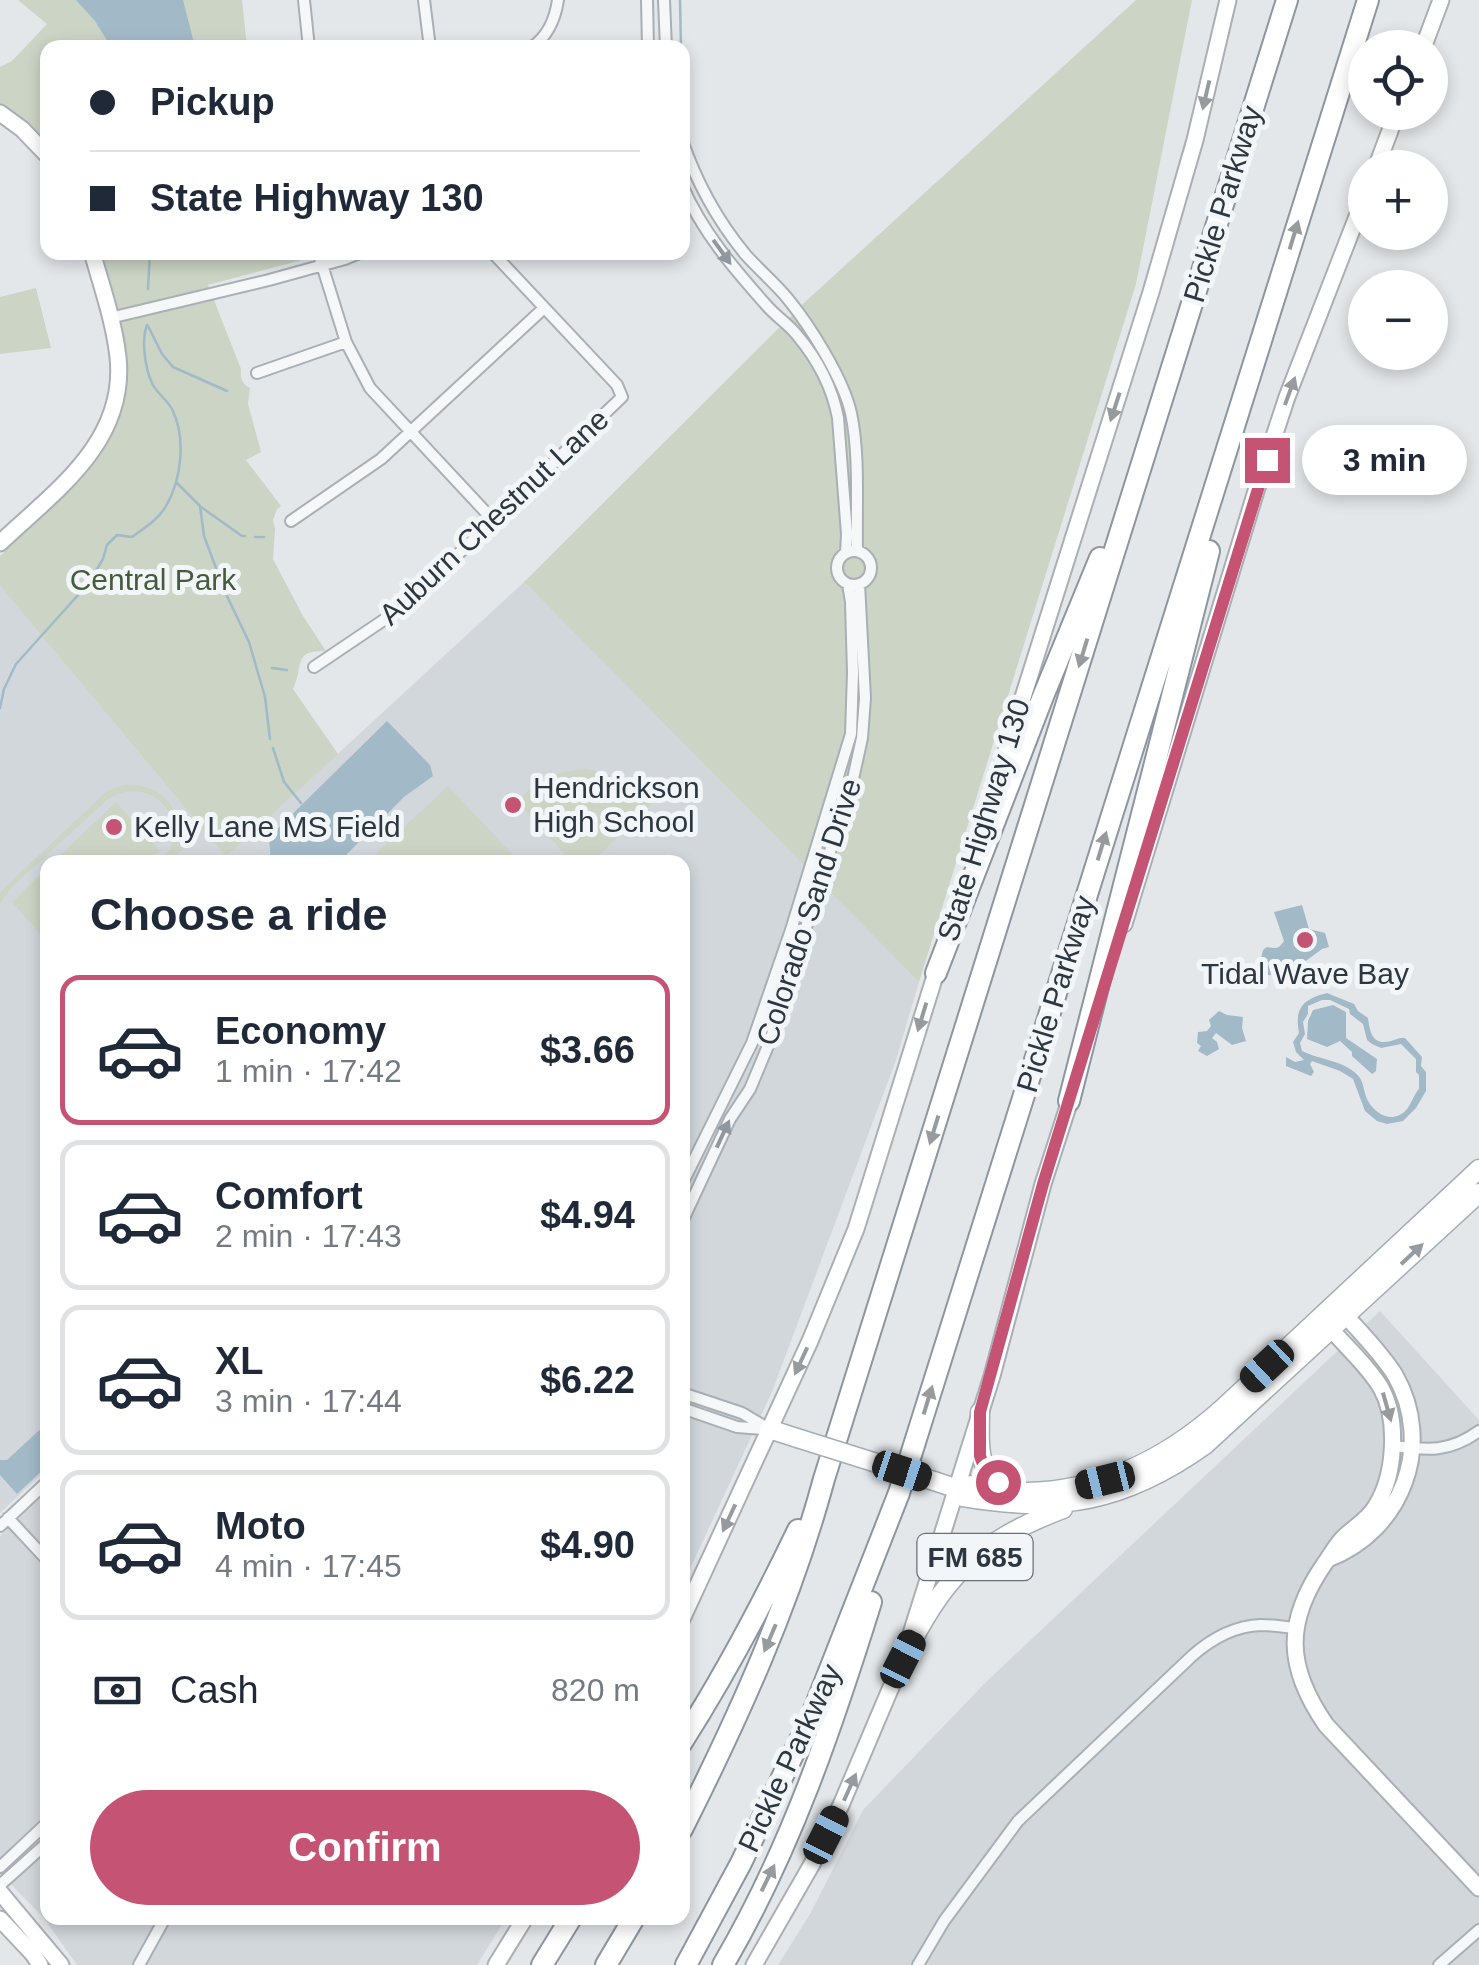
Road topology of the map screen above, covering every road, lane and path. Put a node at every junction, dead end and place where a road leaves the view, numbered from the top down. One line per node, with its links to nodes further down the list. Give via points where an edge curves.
1 (304, 0): 11 (street)
2 (424, 0): 12 (street)
3 (558, 0): 13 (street, via 550,29)
4 (647, 0): 14 (street)
5 (664, 0): 15 (street)
6 (1228, 0): 40 (main road, State Highway 130, one-way to 40, via 1151,292)
7 (1287, 0): 31 (highway, Pickle Parkway)
8 (1368, 0): 26 (highway, Pickle Parkway, one-way to 8)
9 (1441, 0): 10 (main road)
10 (1429, 30)
11 (308, 40)
12 (429, 40)
13 (539, 40)
14 (648, 40)
15 (666, 40)
16 (0, 113): 17 (main road)
17 (40, 148)
18 (690, 159): 32 (street, via 728,231 789,300 836,372)
19 (690, 203): 32 (street, one-way to 32, via 726,258 795,332)
20 (1348, 240): 43 (main road, one-way to 20, via 1256,491)
21 (94, 260): 28 (main road)
22 (320, 260): 25 (street)
23 (339, 260): 25 (street)
24 (499, 260): 27 (street)
25 (322, 266): 28 (street); 29 (street)
26 (1281, 278): 43 (highway); 63 (highway, Pickle Parkway, one-way to 26)
27 (544, 308): 33 (street); 35 (street, Auburn Chestnut Lane, via 622,397)
28 (110, 318): 36 (main road, via 118,383 105,432 84,462)
29 (346, 342): 30 (street); 33 (street, via 370,388)
30 (257, 373)
31 (1164, 393): 40 (highway); 59 (highway, Pickle Parkway, one-way to 59)
32 (840, 399): 37 (street, via 851,413 855,455)
33 (410, 432): 34 (street); 35 (street)
34 (290, 520)
35 (492, 520): 39 (street, Auburn Chestnut Lane, via 403,608)
36 (0, 543)
37 (851, 552): 38 (street, via 837,566 840,577); 38 (street, via 866,557 870,567 868,578)
38 (854, 584): 41 (street, Colorado Sand Drive, via 851,734); 42 (street, Colorado Sand Drive, via 865,698 862,738)
39 (314, 667)
40 (936, 973): 55 (main road, State Highway 130, one-way to 55, via 856,1229)
41 (759, 1022): 42 (street); 44 (street, Colorado Sand Drive)
42 (770, 1041): 47 (street, Colorado Sand Drive, one-way to 42)
43 (1070, 1102): 54 (main road)
44 (690, 1168)
45 (1479, 1169): 49 (main road, FM 685 / FM 685)
46 (1479, 1193): 48 (main road, FM 685 / FM 685, one-way to 46)
47 (690, 1205)
48 (1346, 1316): 49 (main road, FM 685 / FM 685); 50 (main road)
49 (1328, 1320): 51 (main road); 62 (main road, FM 685 / FM 685, via 1197,1432 1148,1463 1065,1489); 64 (main road, FM 685 / FM 685, via 1196,1452 1155,1477)
50 (1380, 1354): 51 (main road); 58 (main road, via 1404,1393)
51 (1368, 1369): 57 (main road, one-way to 57, via 1390,1412)
52 (690, 1396): 55 (street)
53 (690, 1411): 55 (street, via 737,1428)
54 (980, 1412): 61 (main road); 62 (main road, via 984,1467)
55 (769, 1429): 61 (main road, FM 685 / FM 685, bridge); 68 (main road, State Highway 130, one-way to 68)
56 (1479, 1432): 58 (street, via 1447,1448)
57 (1393, 1446): 58 (street); 66 (main road, via 1383,1490)
58 (1412, 1448): 66 (main road, via 1391,1511)
59 (824, 1480): 71 (highway, via 740,1648); 72 (highway, Pickle Parkway, one-way to 72, via 789,1592)
60 (40, 1488): 65 (street)
61 (955, 1488): 62 (main road, FM 685 / FM 685); 64 (main road, FM 685, via 962,1497 1018,1505); 70 (main road)
62 (1019, 1492)
63 (899, 1493): 90 (highway, Pickle Parkway, via 812,1715); 91 (highway, one-way to 63, via 814,1772 885,1557)
64 (1087, 1500): 70 (main road, FM 685, via 1028,1522 970,1560 945,1586)
65 (4, 1522): 67 (street)
66 (1363, 1532): 69 (main road, via 1345,1536 1316,1575)
67 (40, 1554)
68 (690, 1602)
69 (1296, 1628): 76 (main road, via 1299,1676 1326,1725); 93 (street, via 1244,1628 1192,1656 1018,1821)
70 (903, 1659): 92 (main road, FM 685, one-way to 70, via 841,1805)
71 (690, 1729)
72 (690, 1812)
73 (40, 1829): 75 (street)
74 (40, 1850): 77 (street)
75 (0, 1866)
76 (1479, 1888)
77 (0, 1889): 85 (main road)
78 (0, 1919): 84 (main road)
79 (161, 1925): 86 (street)
80 (517, 1925): 87 (main road)
81 (567, 1925): 88 (highway)
82 (630, 1925): 89 (highway)
83 (1479, 1930): 94 (street)
84 (40, 1965)
85 (61, 1965)
86 (139, 1965)
87 (496, 1965)
88 (542, 1965)
89 (606, 1965)
90 (686, 1965)
91 (723, 1965)
92 (754, 1965)
93 (918, 1965)
94 (1440, 1965)

